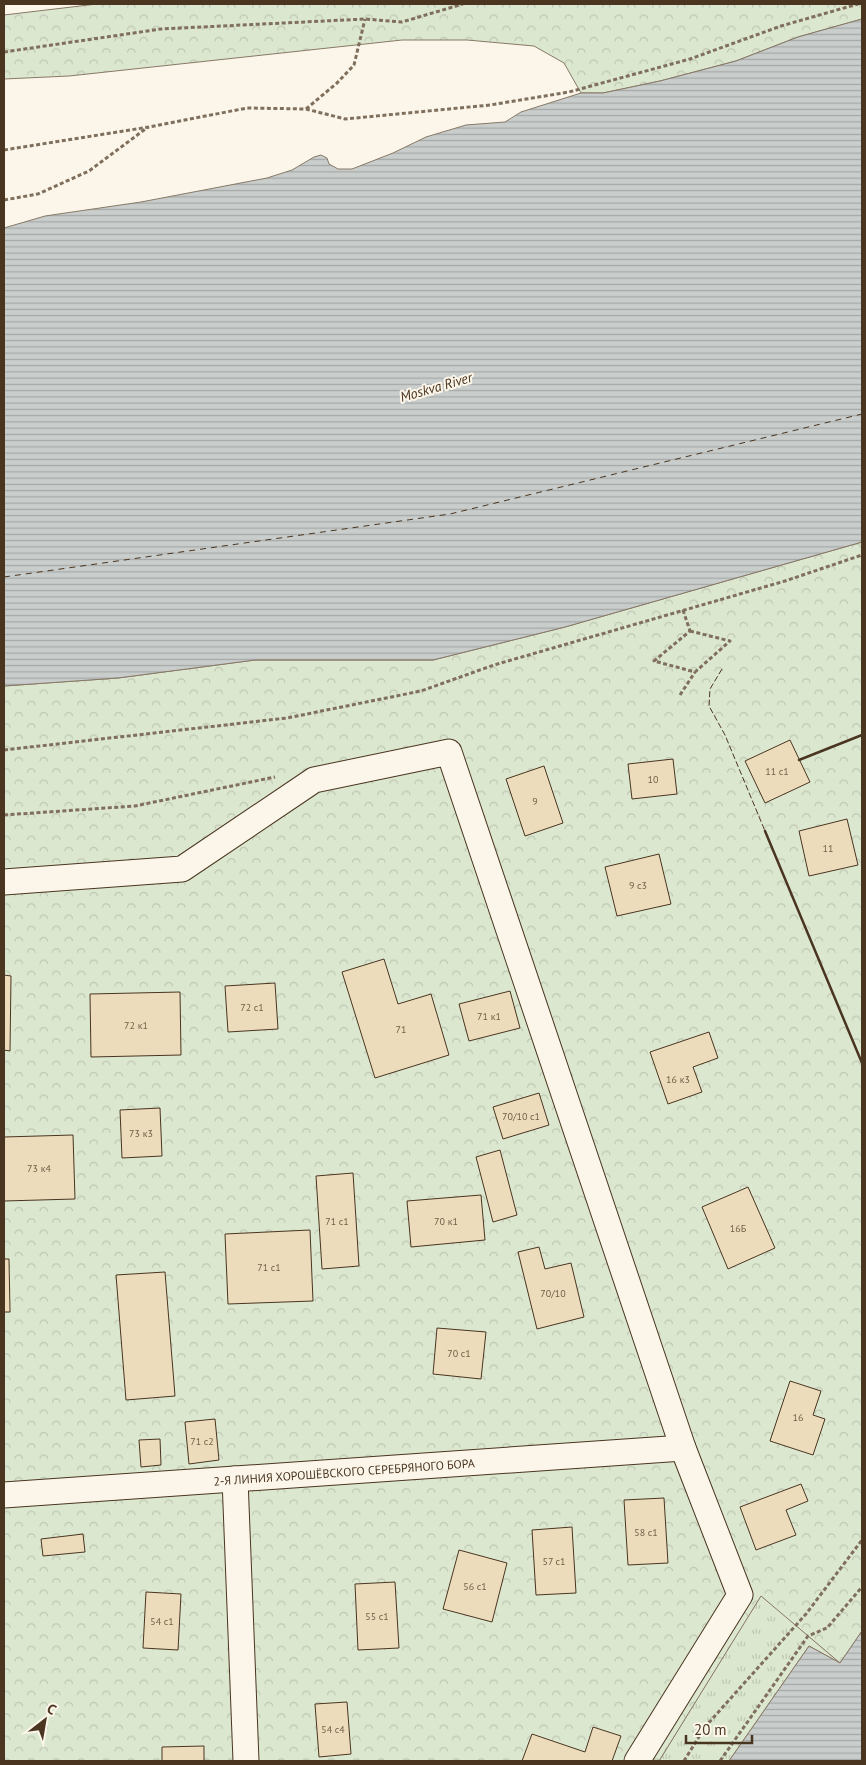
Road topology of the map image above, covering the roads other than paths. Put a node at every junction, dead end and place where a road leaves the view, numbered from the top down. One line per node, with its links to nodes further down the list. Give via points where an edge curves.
1 (4, 882): 2 (street, via 182,868 314,780 449,752)
2 (683, 1448): 3 (street, 2-Я ЛИНИЯ ХОРОШЁВСКОГО СЕРЕБРЯНОГО БОРА); 6 (street, via 740,1595)
3 (235, 1479): 4 (street, 2-Я ЛИНИЯ ХОРОШЁВСКОГО СЕРЕБРЯНОГО БОРА); 5 (street)
4 (4, 1496)
5 (246, 1761)
6 (637, 1761)

